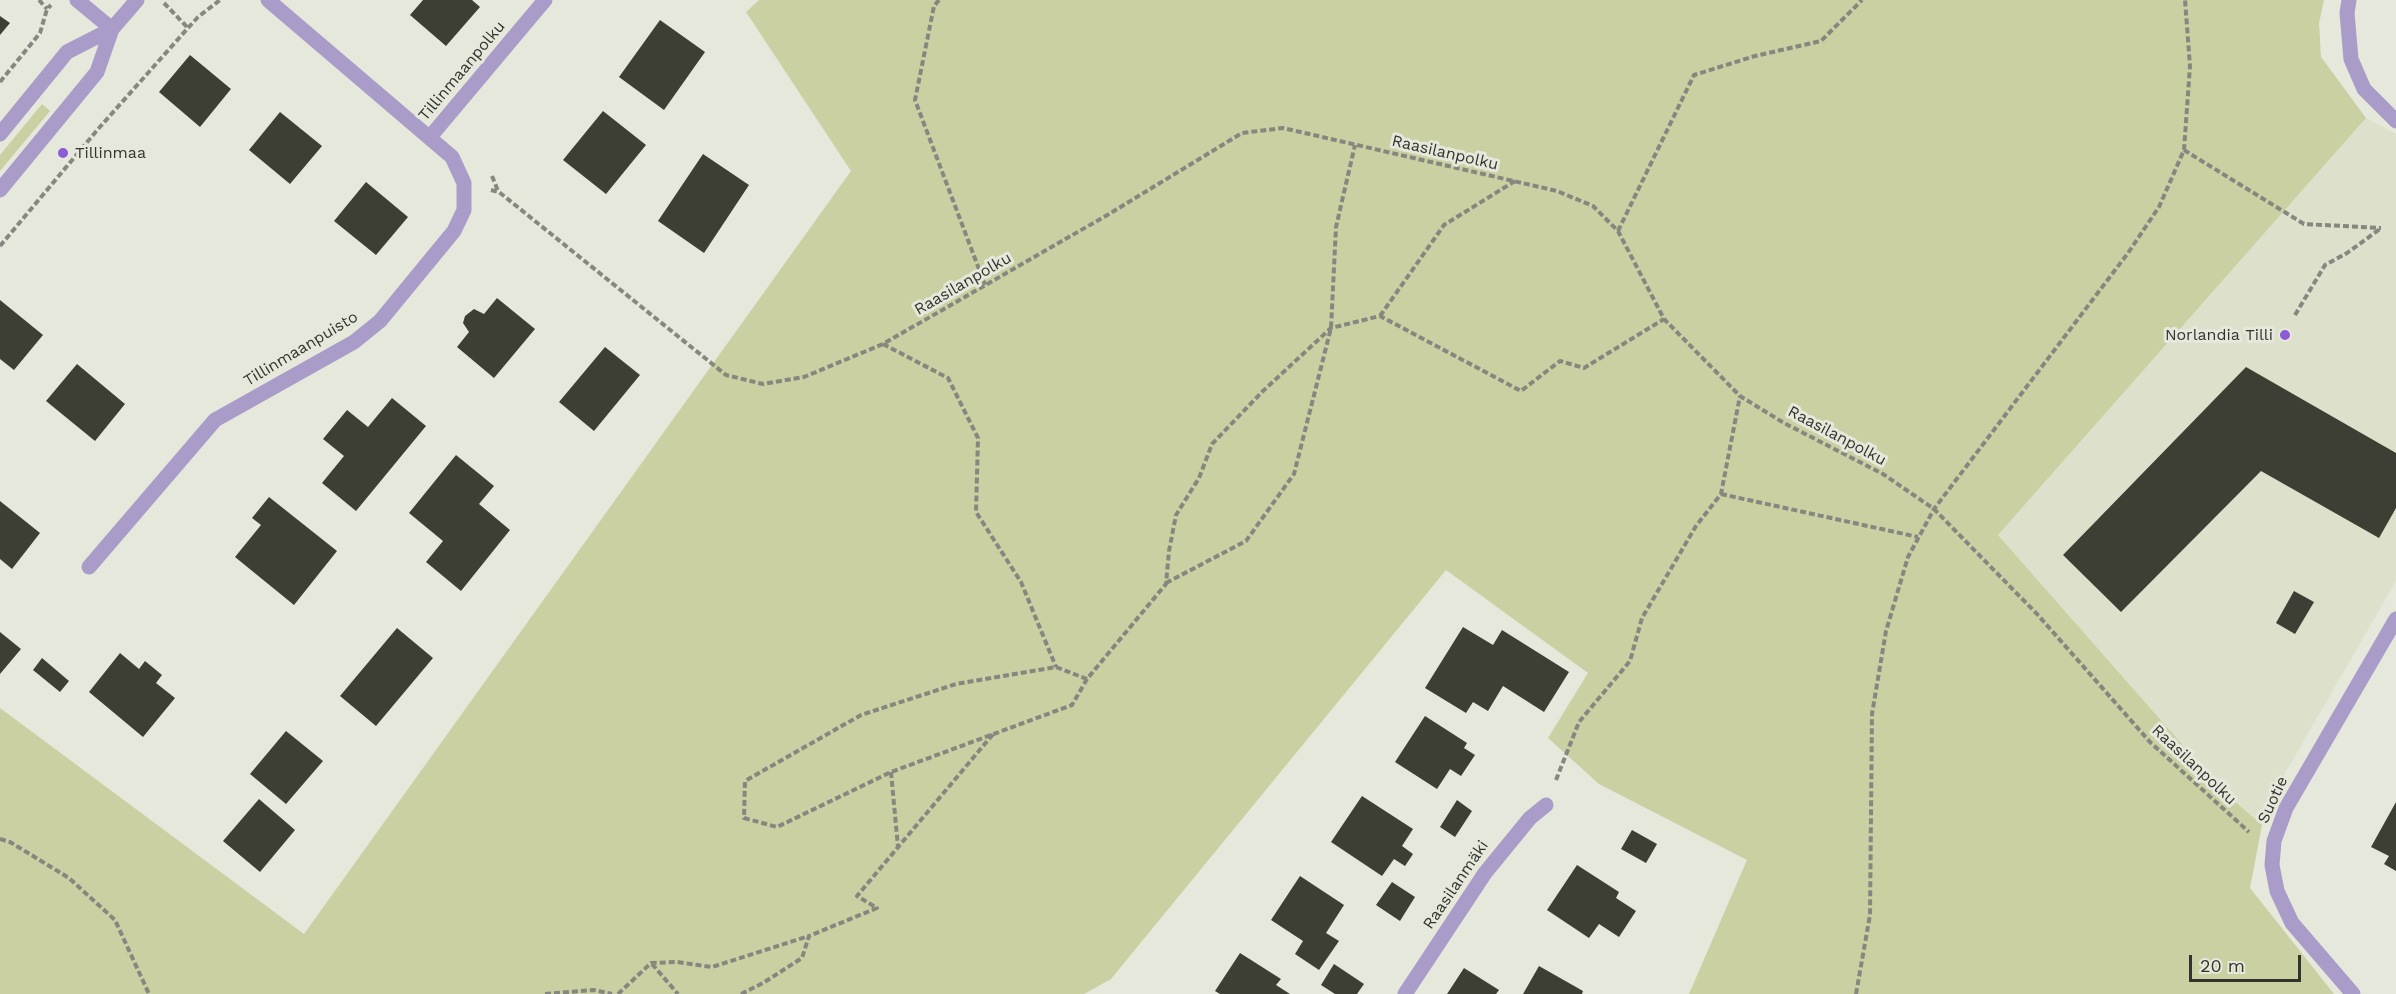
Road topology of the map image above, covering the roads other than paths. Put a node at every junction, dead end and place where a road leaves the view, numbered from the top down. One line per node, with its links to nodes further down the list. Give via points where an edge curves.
1 (77, 0): 6 (street)
2 (137, 0): 6 (street)
3 (268, 0): 9 (street, Tillinmaanpuisto)
4 (545, 0): 9 (street, Tillinmaanpolku)
5 (2349, 0): 7 (street, via 2351,59 2364,89)
6 (112, 29): 8 (street, via 68,52); 10 (street, via 97,72)
7 (2396, 121)
8 (0, 134)
9 (430, 137): 11 (street, Tillinmaanpuisto, via 452,157 464,183 464,210 454,231 410,287 380,321 354,342 215,420)
10 (0, 190)
11 (89, 567)
12 (2396, 619): 15 (street, Suotie, via 2286,808 2274,841 2272,864 2277,891 2292,923)
13 (1546, 805): 14 (street, Raasilanmäki, via 1530,818 1485,873)
14 (1405, 994)
15 (2353, 994)

